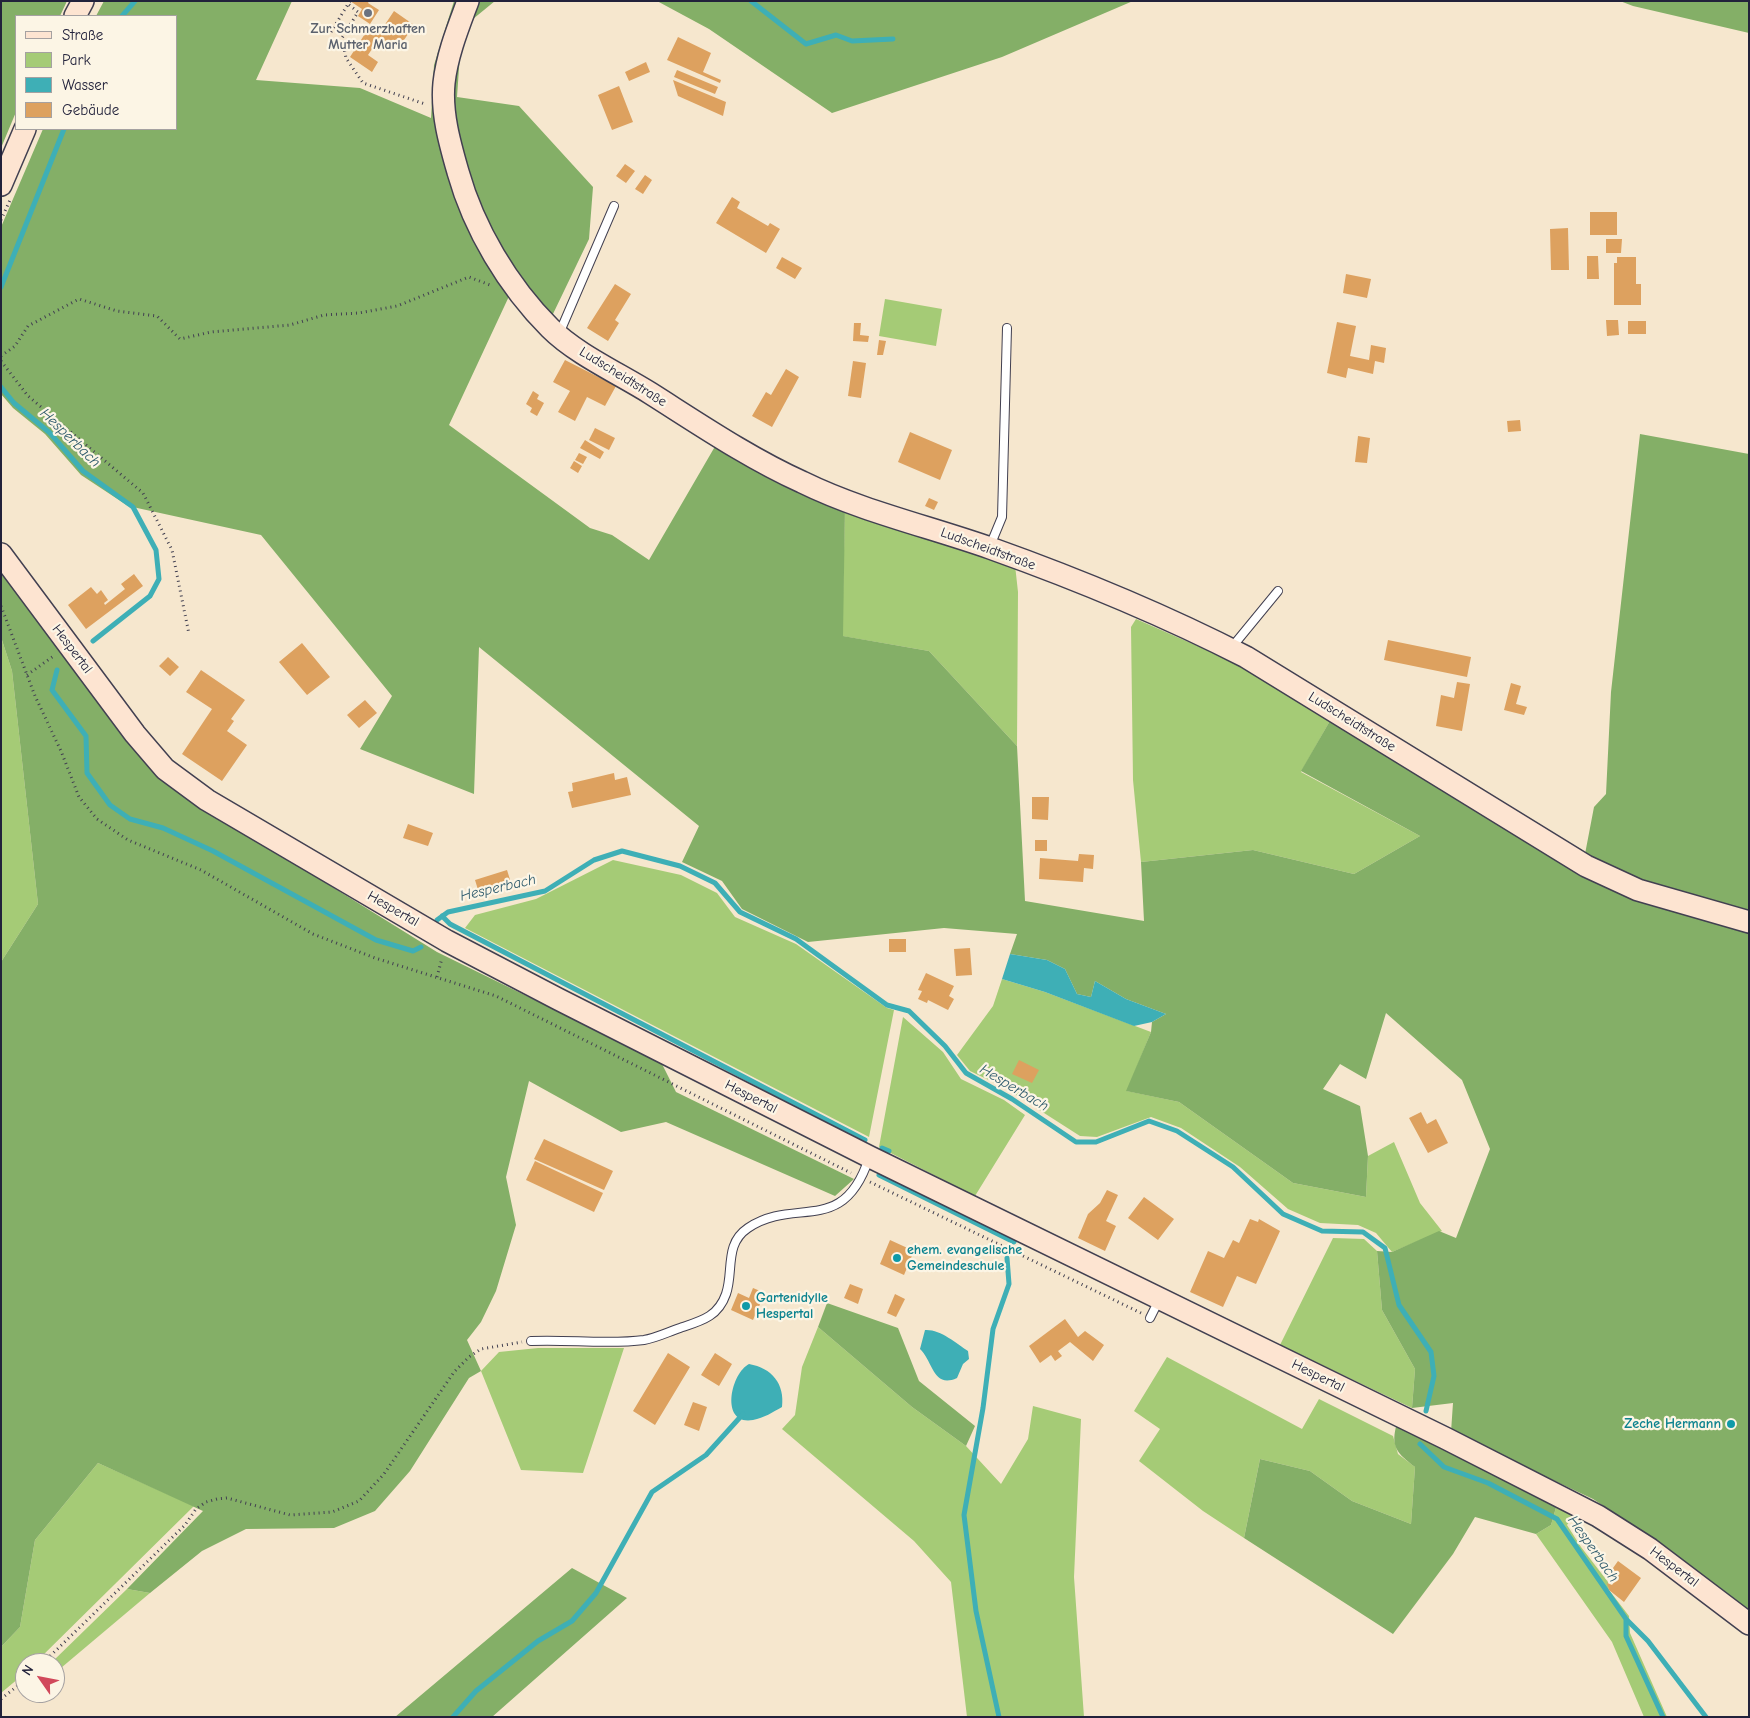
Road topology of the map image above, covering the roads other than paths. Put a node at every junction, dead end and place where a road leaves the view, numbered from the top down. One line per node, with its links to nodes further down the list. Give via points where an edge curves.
1 (83, 1): 3 (main road)
2 (468, 1): 8 (main road, Ludscheidtstraße, via 449,54 444,84 451,147 466,199 487,242 525,298)
3 (76, 15)
4 (25, 130): 5 (main road)
5 (1, 185)
6 (614, 206): 8 (lane)
7 (1006, 328): 9 (lane, via 1002,517)
8 (558, 336): 9 (main road, Ludscheidtstraße, via 800,482)
9 (989, 548): 12 (main road, Ludscheidtstraße, via 1074,580)
10 (1, 554): 14 (main road, Hespertal, via 135,734 165,769 207,800 447,941)
11 (1278, 591): 12 (lane)
12 (1231, 649): 13 (main road, Ludscheidtstraße, via 1586,866 1638,890)
13 (1749, 922)
14 (870, 1156): 15 (main road, Hespertal); 17 (lane, via 852,1194 820,1211 765,1220 747,1229 731,1253 726,1293 718,1310 709,1318 646,1339 619,1342)
15 (1160, 1298): 16 (lane); 18 (main road, Hespertal, via 1598,1516 1650,1549)
16 (1150, 1318)
17 (531, 1341)
18 (1749, 1624)

